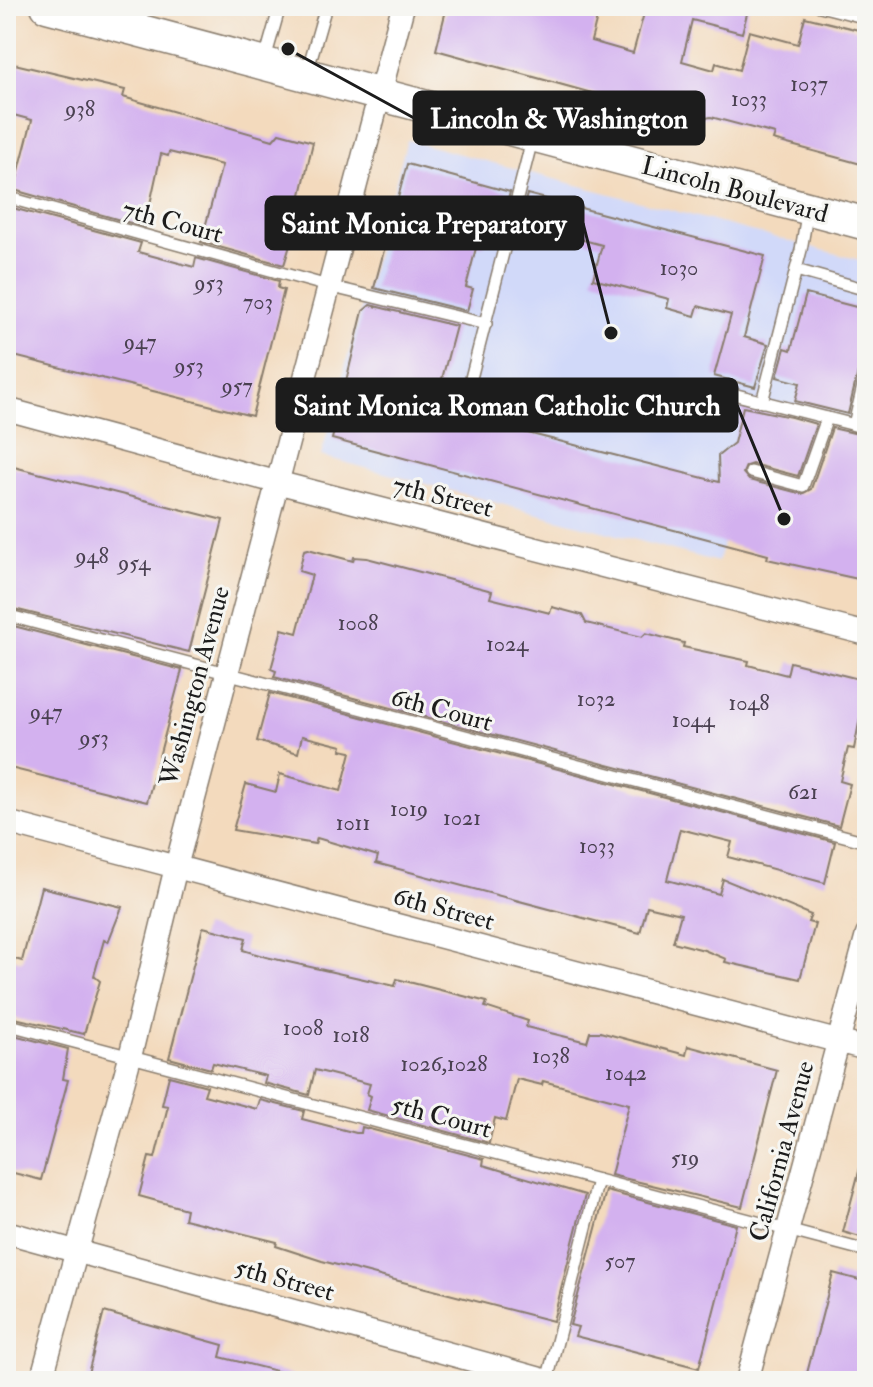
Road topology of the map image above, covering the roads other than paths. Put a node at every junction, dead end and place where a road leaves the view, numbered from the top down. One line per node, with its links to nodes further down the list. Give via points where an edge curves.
1 (47, 6): 7 (street, Lincoln Boulevard)
2 (280, 6): 7 (lane)
3 (326, 6): 8 (lane)
4 (403, 6): 9 (street, Washington Avenue)
5 (820, 6): 6 (lane)
6 (867, 18)
7 (264, 64): 8 (street, Lincoln Boulevard)
8 (306, 76): 9 (street, Lincoln Boulevard)
9 (378, 95): 10 (street, Lincoln Boulevard); 15 (street, Washington Avenue)
10 (533, 135): 12 (street, Lincoln Boulevard); 17 (lane)
11 (6, 197): 15 (lane, 7th Court)
12 (808, 208): 13 (street, Lincoln Boulevard); 14 (lane)
13 (867, 224)
14 (796, 270): 16 (lane); 21 (lane)
15 (328, 286): 17 (lane, 7th Court); 27 (street, Washington Avenue)
16 (867, 290)
17 (486, 324): 19 (lane)
18 (867, 369): 24 (lane)
19 (469, 386)
20 (725, 392): 21 (lane)
21 (762, 402): 23 (lane)
22 (6, 409): 27 (street, 7th Street)
23 (827, 418): 24 (lane); 26 (lane, via 803,486)
24 (854, 425): 25 (lane)
25 (867, 428)
26 (751, 472)
27 (276, 482): 29 (street, 7th Street); 30 (street, Washington Avenue)
28 (6, 615): 30 (lane, 6th Court)
29 (867, 634)
30 (226, 675): 32 (lane, 6th Court); 33 (street, Washington Avenue)
31 (6, 822): 33 (street, 6th Street)
32 (867, 842)
33 (176, 867): 36 (street, 6th Street); 38 (street, Washington Avenue)
34 (867, 935): 36 (street, California Avenue)
35 (6, 1024): 38 (lane, 5th Court)
36 (839, 1041): 37 (street, 6th Street); 40 (street, California Avenue)
37 (867, 1049)
38 (130, 1057): 39 (lane, 5th Court); 42 (street, Washington Avenue)
39 (598, 1180): 40 (lane, 5th Court); 45 (lane)
40 (789, 1231): 43 (lane, 5th Court); 46 (street, California Avenue)
41 (6, 1232): 42 (street, 5th Street)
42 (75, 1251): 44 (street, Washington Avenue); 45 (street, 5th Street)
43 (867, 1251)
44 (41, 1381)
45 (548, 1381)
46 (747, 1381)

